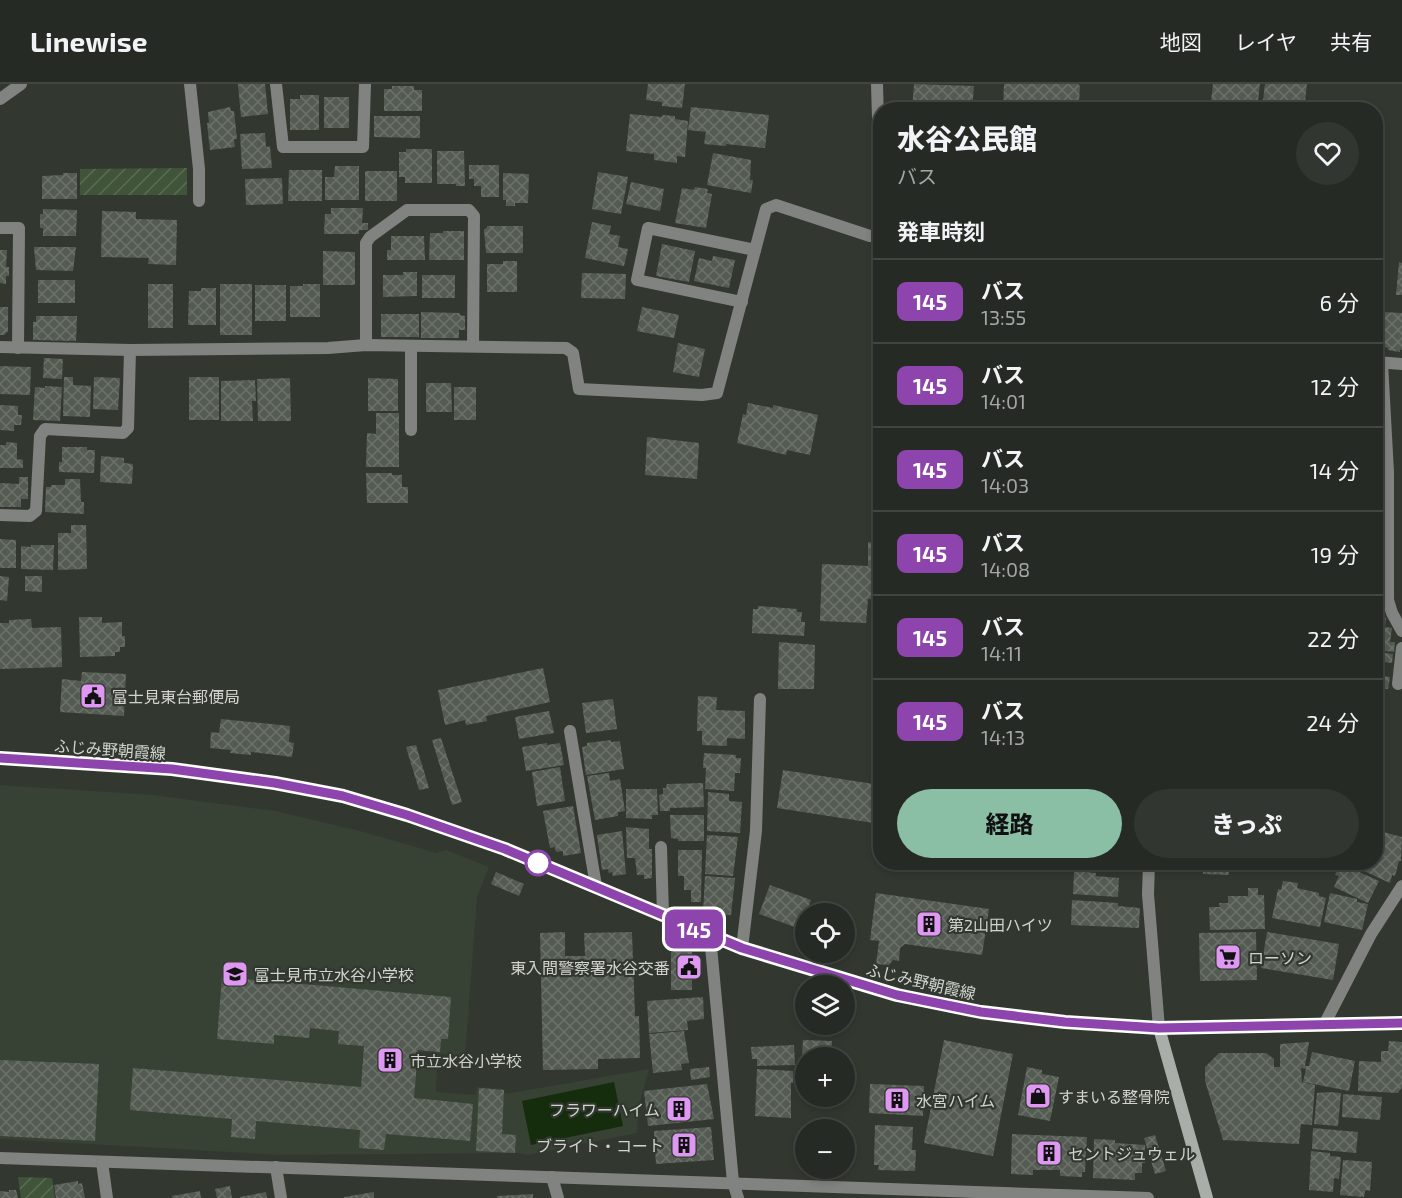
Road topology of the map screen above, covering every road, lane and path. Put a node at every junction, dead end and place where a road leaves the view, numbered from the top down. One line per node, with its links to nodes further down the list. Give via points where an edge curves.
1 (21, 84): 6 (street)
2 (190, 84): 8 (street)
3 (276, 84): 4 (street, via 283,147 363,147)
4 (364, 84)
5 (877, 84): 7 (street)
6 (0, 99)
7 (878, 102)
8 (200, 201)
9 (0, 228): 17 (street, via 19,228)
10 (873, 236): 11 (street, via 776,206 766,209)
11 (755, 250): 12 (street); 12 (street, via 648,228 637,280)
12 (742, 302): 15 (street, via 717,393 579,389 573,353 566,348)
13 (366, 345): 14 (street); 15 (street, via 366,243 370,237 407,210 469,210 474,216); 18 (street)
14 (411, 346): 15 (street); 22 (street)
15 (473, 346)
16 (0, 347): 17 (street)
17 (18, 348): 18 (street)
18 (130, 350): 23 (street, via 128,428 123,432 45,429 40,436 36,511 30,516)
19 (1383, 363): 20 (street)
20 (1402, 364)
21 (1383, 411): 25 (street, via 1388,472)
22 (411, 430)
23 (0, 515)
24 (1383, 599): 25 (street)
25 (1389, 600): 26 (street)
26 (1402, 631)
27 (1402, 648): 28 (street)
28 (1398, 684)
29 (760, 699): 38 (street, via 756,831)
30 (570, 731): 34 (street)
31 (0, 758): 34 (main road, ふじみ野朝霞線, via 172,769 343,796 479,840)
32 (662, 847): 36 (street)
33 (1149, 870): 41 (street)
34 (596, 886): 36 (main road, ふじみ野朝霞線)
35 (1402, 886): 40 (street, via 1371,934)
36 (663, 915): 37 (main road, ふじみ野朝霞線)
37 (710, 936): 38 (main road, ふじみ野朝霞線); 46 (street)
38 (742, 948): 41 (main road, ふじみ野朝霞線, via 897,995 981,1012)
39 (1402, 1023): 40 (main road, ふじみ野朝霞線)
40 (1324, 1024): 41 (main road, ふじみ野朝霞線)
41 (1159, 1028): 53 (main road)
42 (0, 1158): 43 (street)
43 (102, 1162): 44 (street); 48 (street)
44 (276, 1167): 45 (street); 49 (street)
45 (552, 1177): 46 (street); 50 (street)
46 (734, 1182): 47 (street); 51 (street)
47 (989, 1195): 52 (street)
48 (107, 1198)
49 (281, 1198)
50 (558, 1198)
51 (738, 1198)
52 (1148, 1198)
53 (1207, 1198)

